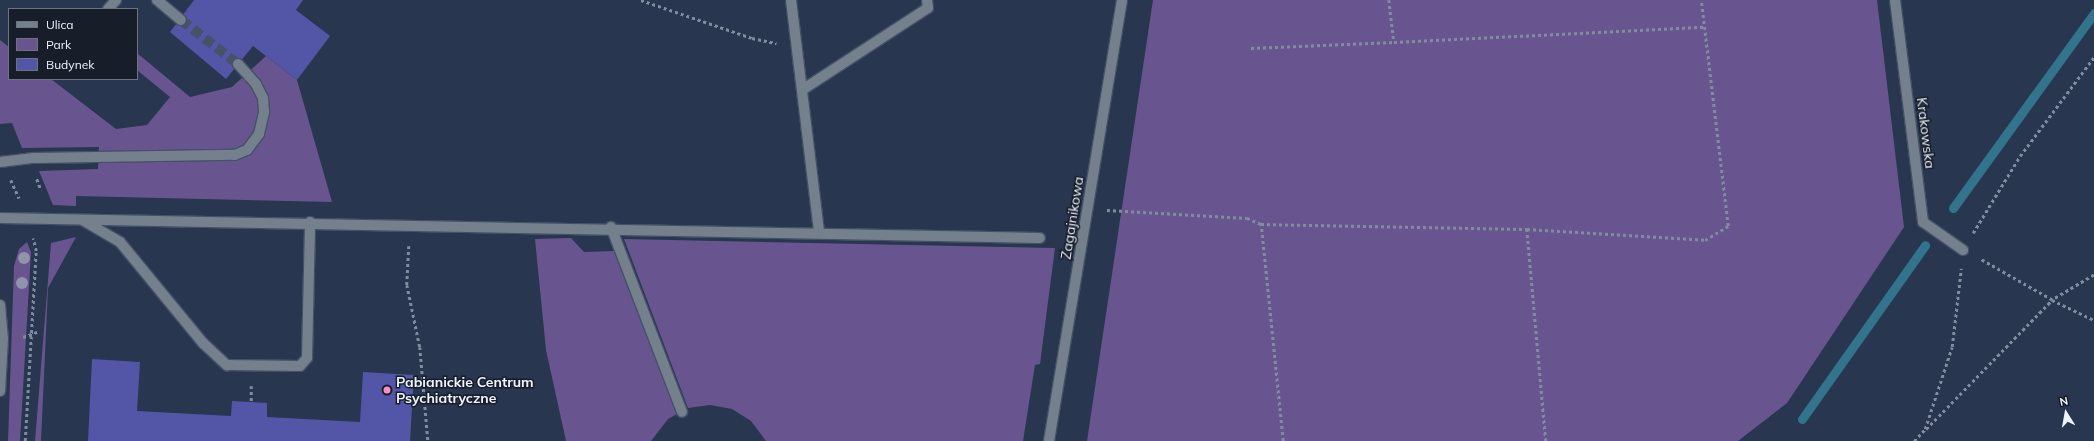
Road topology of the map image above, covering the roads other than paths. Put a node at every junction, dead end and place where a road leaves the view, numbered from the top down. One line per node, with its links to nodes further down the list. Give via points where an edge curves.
1 (116, 0): 7 (street)
2 (157, 0): 8 (street)
3 (791, 0): 10 (street)
4 (927, 0): 10 (street, via 928,8)
5 (1122, 0): 22 (street, Zagajnikowa)
6 (1895, 0): 18 (street, Krakowska, via 1923,222)
7 (109, 8)
8 (181, 20)
9 (238, 64): 11 (street, via 256,84 263,98 264,121 247,150 223,157)
10 (802, 90): 16 (street)
11 (0, 162)
12 (0, 218): 13 (street)
13 (79, 219): 14 (street); 14 (street, via 120,242 203,343 227,365 300,366 307,358)
14 (310, 222): 15 (street)
15 (611, 227): 16 (street); 21 (street)
16 (819, 232): 17 (street)
17 (1040, 238)
18 (1963, 250)
19 (0, 305): 20 (street, via 3,338)
20 (0, 391)
21 (682, 412)
22 (1049, 441)

